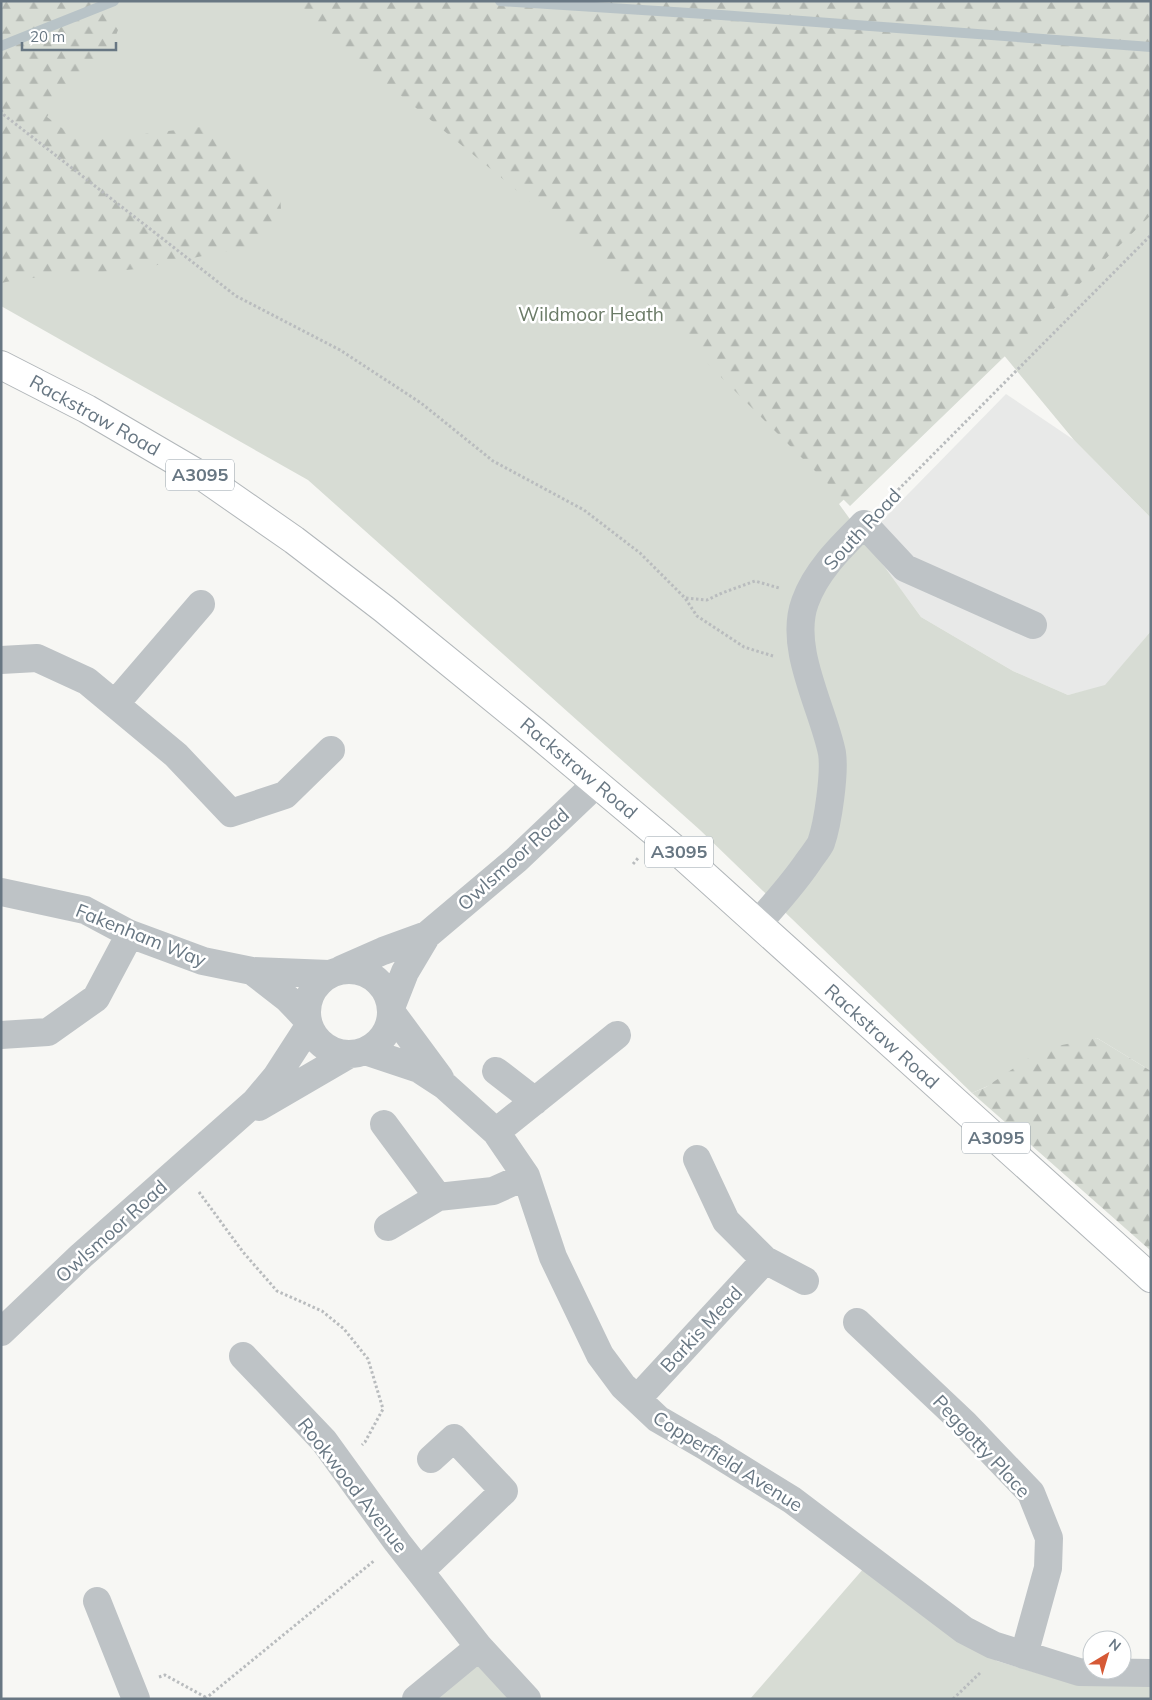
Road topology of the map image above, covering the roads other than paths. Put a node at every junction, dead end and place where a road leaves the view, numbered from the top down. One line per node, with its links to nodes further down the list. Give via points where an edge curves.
1 (1, 365): 7 (main road, Rackstraw Road / A3095, via 148,443 250,509 384,609)
2 (201, 604): 5 (street)
3 (1033, 625): 9 (street, South Road, via 905,568 864,524 827,563 810,590 801,617 804,658 832,754 829,811 820,844 801,873)
4 (1, 660): 5 (street, via 37,658 87,681)
5 (115, 704): 6 (street, via 176,755 231,813 285,795)
6 (331, 750)
7 (598, 783): 9 (main road, Rackstraw Road / A3095); 11 (street, Owlsmoor Road, via 516,860)
8 (1, 892): 10 (street, Fakenham Way, via 85,910)
9 (758, 923): 30 (main road, Rackstraw Road / A3095)
10 (130, 934): 12 (street, Fakenham Way, via 203,961); 16 (street, via 96,998 48,1032)
11 (427, 935): 13 (street, Owlsmoor Road); 14 (street, Owlsmoor Road, via 404,972)
12 (252, 971): 13 (street, Fakenham Way); 15 (street, Fakenham Way, via 288,1000)
13 (336, 972): 14 (street, via 356,969 380,981); 15 (street, via 318,982 311,992 307,1005)
14 (392, 1009): 18 (street, via 386,1034 377,1044); 20 (street, Copperfield Avenue)
15 (308, 1022): 18 (street, via 315,1038 325,1047 337,1053); 23 (street, Owlsmoor Road, via 256,1102)
16 (1, 1035)
17 (617, 1035): 21 (street)
18 (358, 1053): 20 (street, Copperfield Avenue, via 419,1070); 23 (street, Owlsmoor Road)
19 (496, 1071): 21 (street)
20 (445, 1086): 24 (street, Copperfield Avenue)
21 (535, 1101): 24 (street)
22 (384, 1124): 27 (street)
23 (221, 1130): 33 (street, Owlsmoor Road)
24 (496, 1132): 26 (street, Copperfield Avenue)
25 (697, 1159): 29 (street, via 726,1221)
26 (526, 1176): 27 (street, via 493,1191); 35 (street, Copperfield Avenue, via 553,1257 600,1355 622,1386)
27 (438, 1198): 28 (street)
28 (388, 1227)
29 (766, 1260): 31 (street); 35 (street, Barkis Mead)
30 (1151, 1278)
31 (805, 1281)
32 (857, 1322): 40 (street, Peggotty Place, via 965,1424 1031,1493 1049,1538 1048,1568)
33 (1, 1332)
34 (243, 1356): 37 (street, Rookwood Avenue, via 324,1441)
35 (636, 1399): 40 (street, Copperfield Avenue, via 658,1419 792,1500 964,1630 993,1645)
36 (431, 1459): 37 (street, Rookwood Avenue, via 454,1438 504,1491)
37 (420, 1571): 39 (street, Rookwood Avenue)
38 (97, 1601): 42 (street)
39 (479, 1647): 43 (street); 44 (street, Rookwood Avenue)
40 (1024, 1655): 41 (street, Copperfield Avenue, via 1078,1672)
41 (1151, 1673)
42 (136, 1699)
43 (416, 1699)
44 (527, 1699)

